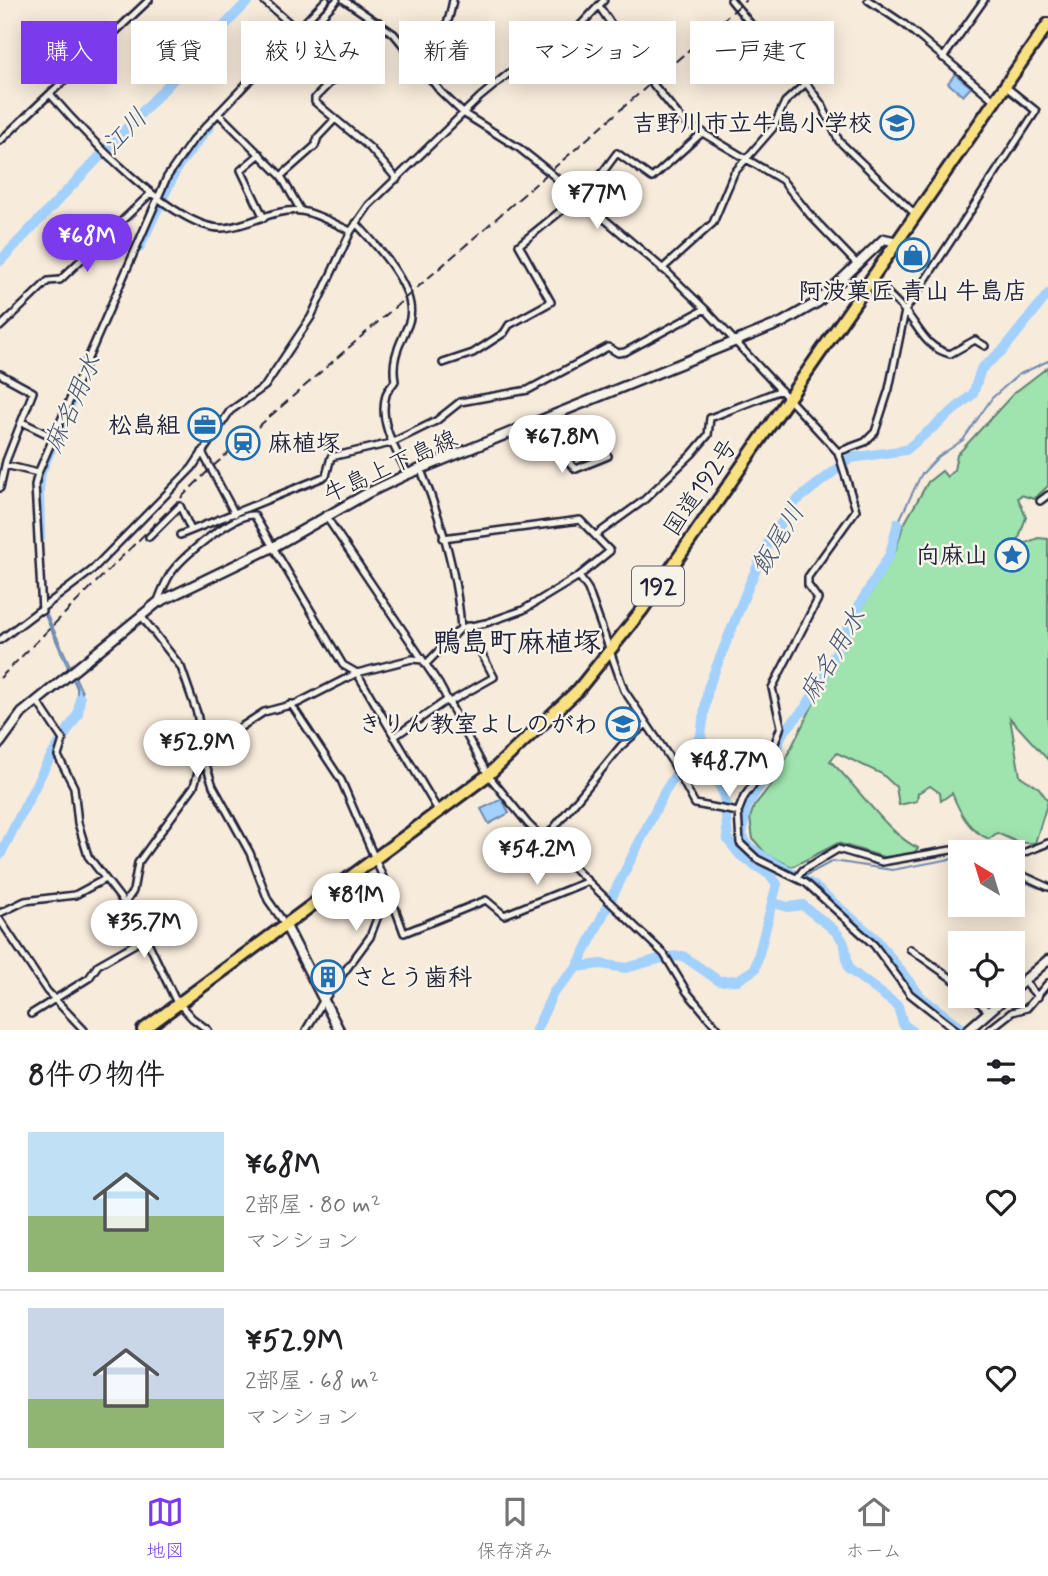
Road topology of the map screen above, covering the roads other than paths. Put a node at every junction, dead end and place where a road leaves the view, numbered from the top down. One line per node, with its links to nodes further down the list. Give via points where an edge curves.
1 (149, 0): 28 (street)
2 (326, 0): 13 (street)
3 (337, 0): 14 (street)
4 (344, 0): 15 (street)
5 (453, 0): 16 (street)
6 (604, 0): 11 (street)
7 (731, 0): 17 (street)
8 (868, 0): 21 (street)
9 (984, 0): 21 (street)
10 (264, 1): 12 (street)
11 (599, 6): 30 (street, via 577,29 537,50); 33 (street, via 684,122)
12 (287, 21)
13 (308, 21)
14 (312, 21)
15 (377, 21)
16 (449, 21)
17 (748, 21)
18 (1048, 24): 27 (highway, 国道192号 / 192)
19 (385, 28): 20 (street)
20 (399, 42)
21 (943, 58): 29 (street)
22 (249, 84): 31 (street)
23 (329, 84): 32 (street, via 315,98)
24 (434, 84): 30 (street)
25 (805, 84): 36 (street, via 785,102 773,128)
26 (807, 84): 43 (street, via 839,141)
27 (1005, 86): 29 (highway, 国道192号 / 192); 52 (street, via 1036,111)
28 (50, 94): 34 (street); 39 (street)
29 (995, 100): 43 (highway, 国道192号 / 192)
30 (463, 113): 38 (street); 40 (street, via 519,148)
31 (220, 114): 35 (street); 41 (street, via 181,155)
32 (335, 119): 37 (street, via 315,146); 38 (street, via 370,148)
33 (703, 132): 36 (street); 40 (street, via 652,178 617,153)
34 (0, 141)
35 (260, 154): 37 (street); 44 (street, via 241,170)
36 (746, 156): 48 (street, via 782,180); 49 (street, via 713,223)
37 (281, 176): 42 (street)
38 (397, 179): 45 (street)
39 (150, 194): 41 (street); 53 (street, via 60,280 48,281)
40 (580, 198): 49 (street); 56 (street, via 519,245 551,302 509,324 504,333 473,353)
41 (159, 200): 44 (street, via 219,228); 61 (street)
42 (301, 211): 44 (street); 46 (street)
43 (916, 215): 47 (highway, 国道192号 / 192)
44 (264, 218)
45 (356, 223): 46 (street); 62 (street, via 394,268 410,315 392,363 395,381 386,393 385,419)
46 (351, 231): 63 (street, via 311,317 269,381 230,411)
47 (898, 242): 48 (main road, 牛島上下島線, via 884,239); 50 (highway, 国道192号 / 192)
48 (857, 264): 54 (main road, 牛島上下島線, via 818,302)
49 (662, 269): 51 (street)
50 (873, 279): 52 (street); 58 (highway, 国道192号 / 192)
51 (705, 309): 54 (street); 62 (street, via 625,352 608,347 528,390 460,402 436,421)
52 (905, 311): 55 (street, via 916,331 940,351 950,354 975,340); 64 (street, via 875,432)
53 (0, 327)
54 (735, 342): 58 (street); 59 (main road, 牛島上下島線)
55 (985, 346)
56 (443, 363)
57 (0, 374): 60 (street, via 33,392)
58 (784, 394): 64 (street); 78 (street, via 710,418 708,435 692,454 643,501); 88 (highway, 国道192号 / 192, via 642,610)
59 (552, 417): 65 (street, via 576,469); 67 (main road, 牛島上下島線)
60 (22, 422): 61 (street); 66 (street)
61 (53, 437): 68 (street)
62 (391, 443): 69 (street); 73 (street, via 331,457 326,476)
63 (202, 452): 73 (street); 84 (street, via 170,493 91,571)
64 (838, 454): 99 (street, via 856,510 808,578 818,599 772,688 781,726 767,766)
65 (608, 456)
66 (5, 465): 68 (street); 70 (street)
67 (421, 470): 69 (main road, 牛島上下島線); 80 (street)
68 (38, 473): 84 (street)
69 (408, 474): 74 (main road, 牛島上下島線)
70 (0, 488)
71 (1048, 495): 72 (street)
72 (1040, 501)
73 (233, 512): 75 (street); 76 (street)
74 (325, 516): 81 (main road, 牛島上下島線); 89 (street)
75 (237, 519): 81 (street, via 254,515); 83 (street, via 180,562)
76 (191, 530): 77 (street); 79 (street, via 180,506)
77 (180, 535)
78 (596, 535): 80 (street, via 580,520); 82 (street, via 610,551)
79 (149, 537)
80 (443, 538): 86 (street)
81 (275, 546): 83 (main road, 牛島上下島線); 90 (street, via 343,665)
82 (579, 576): 86 (street, via 523,610); 88 (street)
83 (157, 603): 85 (main road, 牛島上下島線)
84 (42, 611): 87 (street)
85 (142, 617): 91 (main road, 牛島上下島線); 97 (street, via 181,667)
86 (464, 627): 89 (street); 92 (street, via 494,677)
87 (0, 640)
88 (610, 651): 94 (street, via 624,690); 98 (highway, 国道192号 / 192, via 569,699)
89 (425, 662): 90 (street, via 412,659); 92 (street)
90 (357, 673): 93 (street); 95 (street)
91 (37, 701): 96 (main road, 牛島上下島線); 108 (street, via 62,738 58,756 74,787 82,845)
92 (448, 702): 95 (street); 98 (street)
93 (291, 704): 97 (street, via 264,712); 105 (street, via 341,780)
94 (646, 724): 99 (street, via 695,804); 101 (street, via 604,766)
95 (394, 737): 100 (street)
96 (0, 743)
97 (204, 751): 112 (street, via 194,786 138,863 133,891); 115 (street, via 213,786 250,853 268,900)
98 (488, 775): 100 (highway, 国道192号 / 192); 101 (street)
99 (738, 811): 106 (street, via 740,843 745,850)
100 (439, 812): 105 (highway, 国道192号 / 192)
101 (544, 840): 109 (street)
102 (1048, 842): 104 (street)
103 (948, 851): 106 (street, via 882,862 838,849)
104 (1026, 851)
105 (376, 858): 111 (street); 115 (highway, 国道192号 / 192)
106 (799, 876): 138 (street, via 874,945 910,994)
107 (1026, 877): 110 (street)
108 (105, 878): 112 (street); 113 (street, via 75,895 25,901)
109 (586, 881): 111 (street, via 504,915 486,900 404,933); 137 (street, via 666,957 687,992)
110 (1048, 887)
111 (388, 889): 126 (street, via 370,937)
112 (125, 903): 116 (street)
113 (0, 913)
114 (0, 920): 125 (street)
115 (285, 924): 126 (main road); 127 (highway, 国道192号 / 192)
116 (146, 937): 125 (street, via 98,965 89,978); 127 (street)
117 (910, 949): 119 (street)
118 (1048, 960): 120 (main road)
119 (948, 976)
120 (1025, 980)
121 (1025, 982): 123 (street)
122 (1048, 983): 123 (street)
123 (1039, 995): 124 (street); 140 (street, via 1027,1009 1012,1012)
124 (1048, 997)
125 (55, 1000): 131 (street); 132 (street)
126 (323, 1001): 135 (street); 136 (main road)
127 (179, 1004): 133 (highway, 国道192号 / 192); 134 (street)
128 (985, 1008): 130 (street)
129 (994, 1008): 130 (main road)
130 (989, 1012): 139 (main road)
131 (31, 1014)
132 (84, 1030)
133 (143, 1030)
134 (208, 1030)
135 (306, 1030)
136 (339, 1030)
137 (719, 1030)
138 (956, 1030)
139 (969, 1030)
140 (989, 1030)

